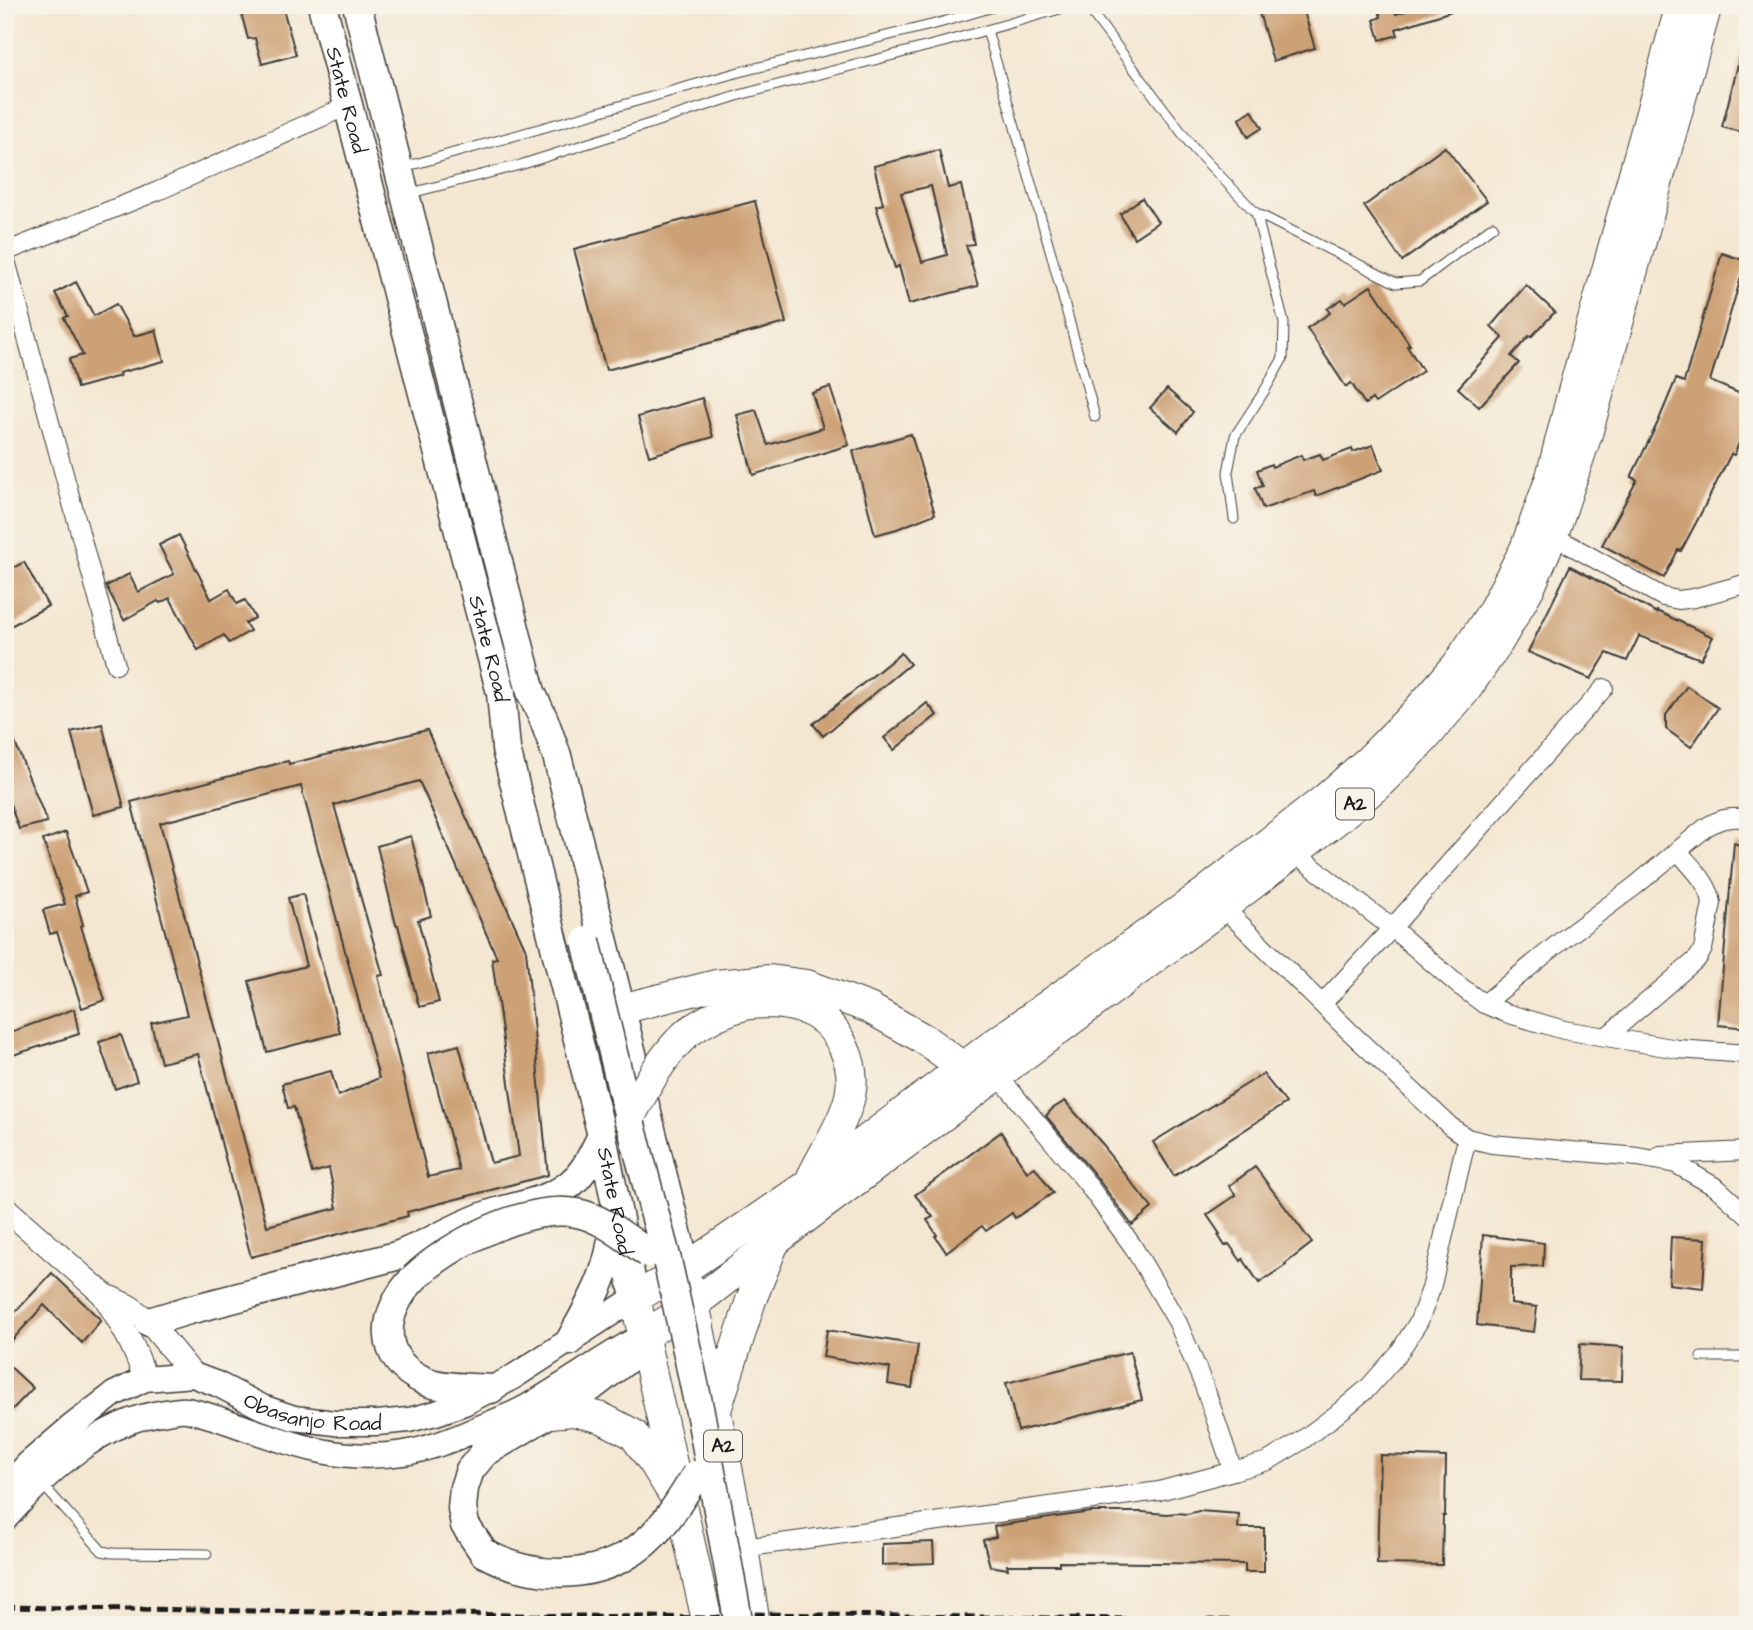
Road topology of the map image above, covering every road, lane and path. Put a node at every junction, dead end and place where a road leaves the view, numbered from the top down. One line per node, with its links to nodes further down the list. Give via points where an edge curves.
1 (322, 5): 9 (main road, State Road)
2 (357, 5): 10 (main road, State Road)
3 (1000, 5): 10 (lane, via 739,72)
4 (1074, 5): 8 (lane)
5 (1086, 5): 11 (lane, via 1194,149)
6 (1681, 5): 34 (highway, A2, via 1551,477 1525,549 1457,665 1369,761 1326,798)
7 (1707, 5): 17 (highway, A2, via 1587,434)
8 (987, 30): 10 (lane, via 743,94 520,165); 15 (lane)
9 (347, 106): 13 (street, via 158,191); 22 (main road, State Road)
10 (402, 182): 21 (main road, State Road)
11 (1256, 213): 12 (lane, via 1396,283 1420,281); 16 (lane, via 1284,323 1283,359 1235,436 1228,472)
12 (1493, 226)
13 (5, 252)
14 (5, 257): 19 (street)
15 (1095, 417)
16 (1234, 519)
17 (1552, 535): 18 (street, via 1663,597 1694,598); 25 (highway, A2, via 1531,585 1465,691 1381,783)
18 (1748, 583)
19 (116, 665)
20 (1604, 688): 27 (street)
21 (531, 692): 28 (main road, via 570,874); 31 (main road, State Road, via 557,756)
22 (500, 693): 28 (main road); 37 (main road, State Road, via 506,749)
23 (1748, 818): 24 (street, via 1717,820)
24 (1678, 850): 30 (street); 32 (street, via 1711,896 1703,949)
25 (1293, 852): 26 (highway, A2); 27 (street)
26 (1223, 907): 29 (street); 35 (highway, A2)
27 (1392, 928): 29 (street); 30 (street)
28 (579, 943): 36 (main road, bridge); 46 (main road)
29 (1322, 1004): 38 (street)
30 (1483, 1004): 32 (street, via 1564,1030)
31 (621, 1009): 34 (highway, via 716,985 770,979 807,985 869,1008); 47 (main road, State Road)
32 (1606, 1037): 33 (street)
33 (1748, 1054)
34 (964, 1068): 41 (highway, A2)
35 (997, 1073): 45 (highway, A2); 61 (street, via 1132,1245 1178,1324)
36 (629, 1119): 41 (highway, bridge, via 653,1073 700,1024 747,1004 804,1008 817,1014 839,1037 852,1089 848,1107); 71 (main road, bridge, via 685,1341)
37 (602, 1136): 42 (main road, State Road); 51 (main road, via 583,1170 549,1198 486,1215 397,1256)
38 (1467, 1138): 40 (street); 61 (street, via 1431,1289 1419,1321 1398,1354 1368,1388 1301,1441 1268,1461)
39 (1748, 1151): 40 (street)
40 (1638, 1157): 44 (street, via 1676,1164 1717,1188)
41 (807, 1185): 47 (highway, A2)
42 (615, 1201): 49 (main road, State Road); 53 (main road, via 605,1273)
43 (5, 1208): 48 (street)
44 (1748, 1216)
45 (774, 1243): 50 (highway, A2); 59 (highway)
46 (648, 1253): 58 (main road, bridge, via 602,1223 579,1213 559,1212 505,1223 428,1265 395,1302 388,1333 392,1350 411,1373 427,1382); 62 (main road)
47 (686, 1268): 49 (highway, A2); 50 (highway, A2)
48 (103, 1294): 51 (street); 57 (street, via 123,1326)
49 (635, 1298): 52 (highway, A2); 53 (main road, Obasanjo Road)
50 (694, 1304): 52 (highway, A2); 59 (highway, A2)
51 (149, 1322): 56 (street)
52 (643, 1336): 60 (main road, via 625,1361); 63 (main road, Obasanjo Road, via 522,1409 453,1440 405,1453 338,1455 184,1410 126,1422); 65 (highway, A2)
53 (570, 1341): 58 (main road, Obasanjo Road)
54 (1701, 1357): 55 (lane)
55 (1748, 1357)
56 (193, 1375): 57 (main road, Obasanjo Road); 58 (main road, Obasanjo Road, via 294,1418 335,1423 409,1420 464,1403)
57 (145, 1379): 64 (main road, Obasanjo Road, via 114,1394 71,1427)
58 (491, 1389)
59 (716, 1410): 67 (highway, A2)
60 (550, 1413): 62 (main road, bridge, via 484,1453 470,1470 464,1488 465,1525 484,1553 501,1562 550,1574 602,1568 625,1558 662,1525); 65 (highway, via 573,1411 602,1418 633,1434)
61 (1233, 1471): 67 (street, via 1159,1491)
62 (696, 1475): 70 (main road)
63 (40, 1482): 66 (main road, Obasanjo Road); 68 (lane, via 102,1551)
64 (5, 1489)
65 (683, 1510): 69 (highway, A2)
66 (5, 1519)
67 (743, 1548): 72 (highway, A2)
68 (207, 1554)
69 (708, 1625)
70 (724, 1625)
71 (739, 1625)
72 (755, 1625)

